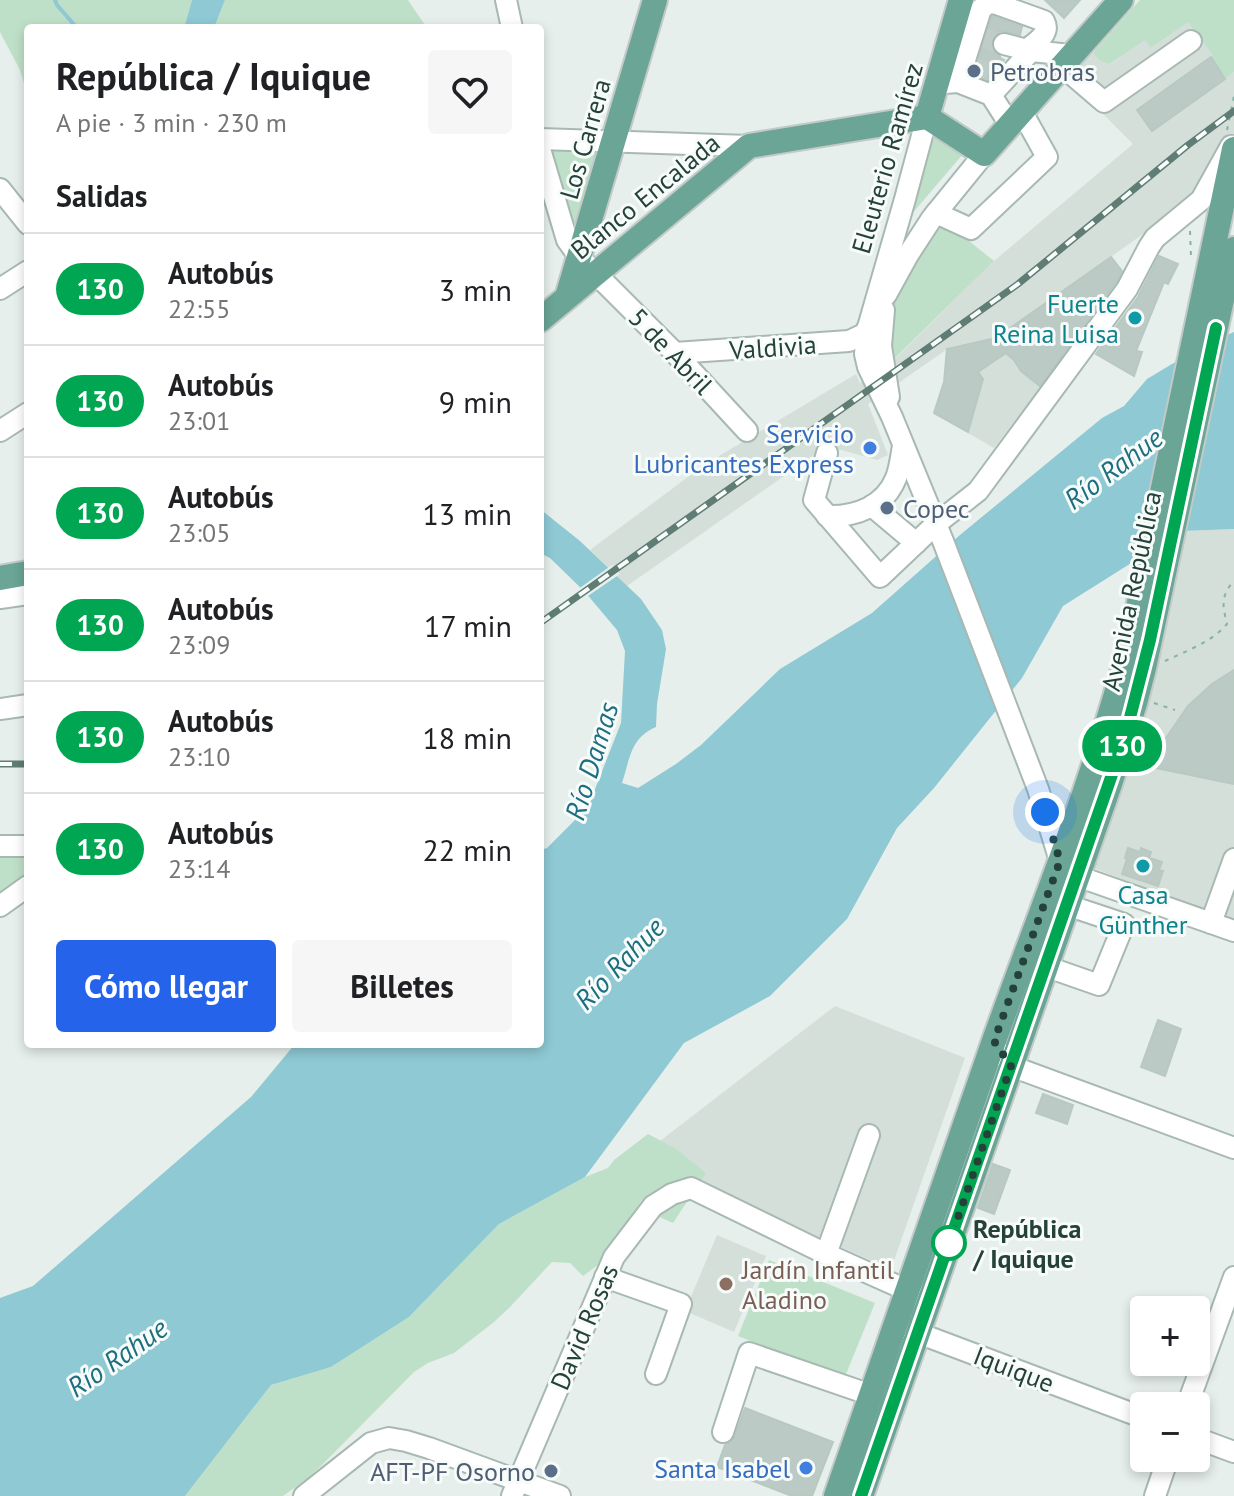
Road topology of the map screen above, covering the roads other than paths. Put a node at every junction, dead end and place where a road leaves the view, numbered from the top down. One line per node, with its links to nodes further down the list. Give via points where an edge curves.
1 (506, 0): 5 (street)
2 (655, 0): 17 (main road, Los Carrera)
3 (961, 0): 8 (main road, Eleuterio Ramírez)
4 (1121, 0): 10 (main road)
5 (511, 24)
6 (1191, 41): 10 (street, via 1104,102)
7 (1004, 44): 9 (street)
8 (967, 51): 9 (street, via 981,9 994,3 1046,23 1045,34); 11 (main road, Eleuterio Ramírez); 11 (street, via 947,82); 12 (street)
9 (1028, 51): 10 (street); 12 (street)
10 (1067, 60): 14 (main road)
11 (935, 90): 13 (main road, Eleuterio Ramírez)
12 (991, 95): 14 (street)
13 (927, 117): 18 (main road); 20 (main road); 34 (street, Eleuterio Ramírez)
14 (1016, 118): 20 (main road); 25 (street, via 1047,157 971,229)
15 (544, 139): 17 (street)
16 (1234, 139): 23 (street)
17 (614, 141): 18 (street); 28 (main road, Los Carrera)
18 (749, 146): 28 (main road, Blanco Encalada)
19 (1234, 149): 24 (main road)
20 (984, 154): 25 (street)
21 (544, 162): 28 (street, 5 de Abril, via 567,240)
22 (0, 189): 26 (street)
23 (1194, 207): 24 (street); 45 (street, via 1155,238 1127,289 978,491)
24 (1228, 207): 33 (main road)
25 (936, 213): 29 (street)
26 (24, 219)
27 (1234, 249): 33 (main road)
28 (587, 265): 32 (main road, Blanco Encalada, via 568,294); 36 (street, 5 de Abril)
29 (898, 272): 34 (street); 37 (street, via 887,300)
30 (24, 274): 31 (street)
31 (0, 289)
32 (544, 316)
33 (1205, 334): 56 (main road, Avenida República, via 1148,603 1115,698)
34 (858, 336): 35 (street, Valdivia); 37 (street, via 874,350)
35 (822, 343): 36 (street, Valdivia); 37 (street)
36 (675, 353): 40 (street, 5 de Abril)
37 (876, 367): 41 (street)
38 (24, 417): 39 (street)
39 (0, 431)
40 (747, 431)
41 (903, 446): 43 (street, via 892,486); 45 (street)
42 (827, 453): 44 (street, via 814,500)
43 (872, 506): 44 (street, via 846,516); 46 (street)
44 (827, 516): 46 (street, via 880,577)
45 (939, 533): 46 (street); 56 (street)
46 (916, 543)
47 (24, 574): 48 (main road)
48 (0, 578)
49 (24, 595): 50 (street)
50 (0, 598)
51 (2, 701): 52 (street)
52 (24, 704)
53 (0, 846): 54 (street)
54 (24, 846)
55 (1234, 859): 59 (street)
56 (1072, 885): 59 (street); 61 (main road, Avenida República); 61 (street, via 1124,924 1099,985); 62 (main road, Avenida República)
57 (24, 889): 58 (street)
58 (0, 906)
59 (1211, 923): 60 (street)
60 (1234, 931)
61 (1049, 974): 63 (main road, Avenida República)
62 (994, 1041): 63 (street); 69 (main road, Avenida República)
63 (1011, 1066): 65 (street); 69 (main road, Avenida República)
64 (869, 1135): 66 (street)
65 (1234, 1148)
66 (826, 1254): 67 (street, David Rosas, via 691,1188 653,1206); 69 (street)
67 (605, 1277): 72 (street, via 681,1304); 81 (street, David Rosas)
68 (1234, 1277): 73 (street)
69 (918, 1296): 70 (main road, Avenida República); 71 (main road, Avenida República)
70 (918, 1333): 71 (street); 75 (main road, Avenida República); 76 (street, Iquique)
71 (887, 1350): 74 (main road, Avenida República)
72 (656, 1374)
73 (1192, 1392)
74 (871, 1395): 75 (main road); 77 (street, via 749,1353); 84 (main road, Avenida República)
75 (889, 1412): 85 (main road, Avenida República)
76 (1130, 1413)
77 (723, 1432)
78 (1210, 1443): 79 (street)
79 (1234, 1452)
80 (1163, 1472): 86 (street)
81 (516, 1488): 82 (street, via 429,1448 389,1438 371,1443); 83 (street)
82 (304, 1496)
83 (560, 1496)
84 (836, 1496)
85 (861, 1496)
86 (1155, 1496)

